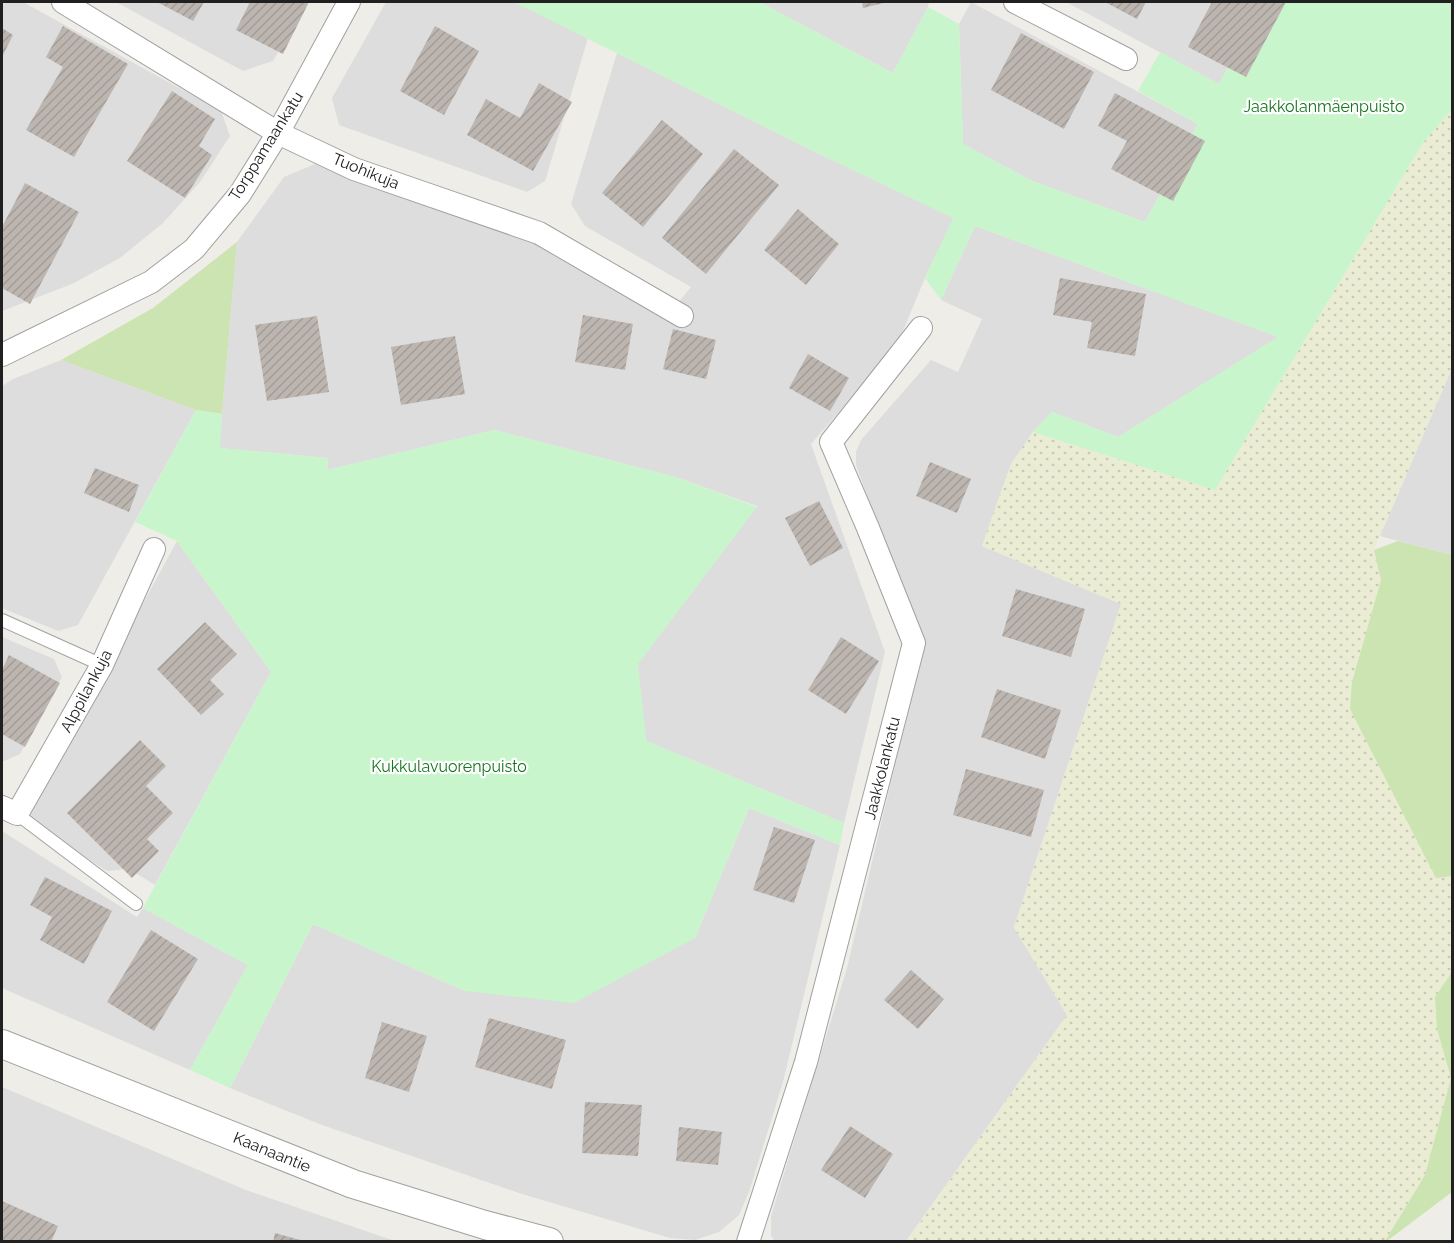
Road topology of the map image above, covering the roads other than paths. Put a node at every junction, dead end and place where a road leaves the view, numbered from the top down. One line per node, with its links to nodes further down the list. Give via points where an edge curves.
1 (63, 2): 5 (street, Tuohikuja)
2 (349, 2): 5 (street, Torppamaankatu)
3 (1015, 2): 4 (street)
4 (1126, 59)
5 (278, 133): 6 (street, Tuohikuja, via 354,169 539,233); 8 (street, Torppamaankatu, via 240,194 194,249 151,282)
6 (682, 316)
7 (921, 328): 16 (street, Jaakkolankatu, via 831,442 914,644 806,1062)
8 (2, 355)
9 (154, 549): 11 (street, Alppilankuja)
10 (2, 620): 11 (lane)
11 (102, 665): 12 (street, Alppilankuja)
12 (9, 811): 13 (lane)
13 (136, 904)
14 (2, 1044): 15 (street, Kaanaantie, via 352,1184)
15 (549, 1242)
16 (748, 1242)

